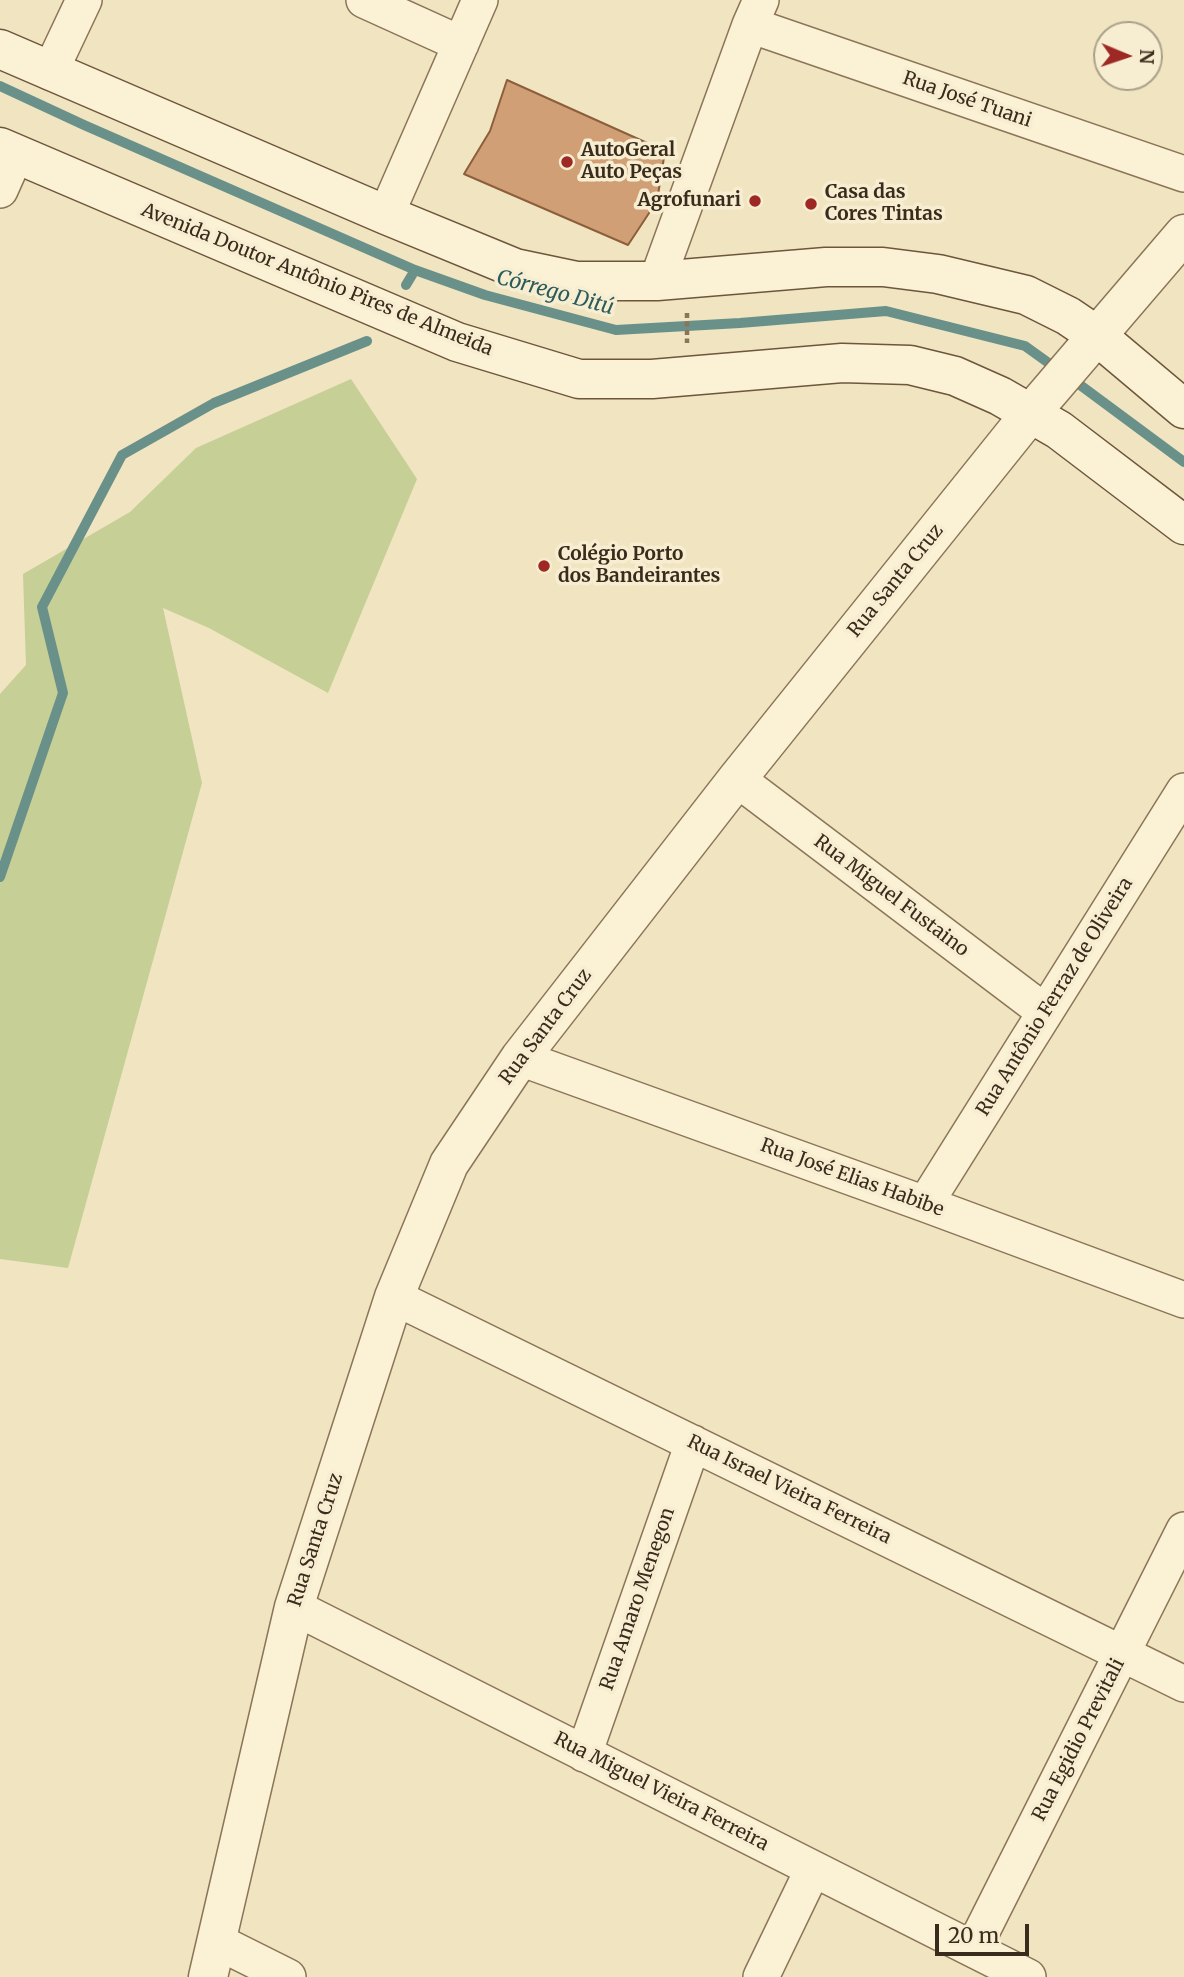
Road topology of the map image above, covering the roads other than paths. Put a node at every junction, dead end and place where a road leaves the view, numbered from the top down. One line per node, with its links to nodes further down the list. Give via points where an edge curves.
1 (84, 0): 7 (street)
2 (364, 0): 5 (street)
3 (480, 0): 5 (street)
4 (756, 12): 9 (street, Rua José Tuani); 13 (street)
5 (461, 44): 11 (street)
6 (0, 49): 7 (main road)
7 (50, 72): 11 (main road)
8 (8, 150): 10 (street); 15 (main road, Avenida Doutor Antônio Pires de Almeida, via 457,342 579,379 652,379 842,363 909,365)
9 (1184, 174)
10 (0, 190)
11 (386, 215): 13 (main road, via 515,268 577,281)
12 (1184, 234): 14 (main road, Rua Santa Cruz)
13 (657, 281): 14 (main road, via 827,267 924,272 1026,295 1068,316)
14 (1090, 343): 15 (main road, Rua Santa Cruz); 16 (main road)
15 (1038, 405): 17 (main road, Avenida Doutor Antônio Pires de Almeida, via 1059,430); 18 (main road, Rua Santa Cruz)
16 (1184, 409)
17 (1184, 524)
18 (737, 779): 20 (street, Rua Miguel Fustaino); 21 (main road, Rua Santa Cruz)
19 (1184, 791): 20 (street, Rua Antônio Ferraz de Oliveira)
20 (1045, 1012): 22 (street, Rua Antônio Ferraz de Oliveira)
21 (520, 1058): 22 (street, Rua José Elias Habibe); 23 (main road, Rua Santa Cruz, via 449,1164)
22 (925, 1204): 24 (street, Rua José Elias Habibe)
23 (394, 1297): 25 (street, Rua Israel Vieira Ferreira); 27 (main road, Rua Santa Cruz)
24 (1184, 1300)
25 (693, 1443): 28 (street, Rua Israel Vieira Ferreira); 30 (street, Rua Amaro Menegon)
26 (1184, 1530): 28 (street, Rua Egidio Previtali)
27 (294, 1608): 30 (street, Rua Miguel Vieira Ferreira); 33 (main road, Rua Santa Cruz)
28 (1122, 1654): 29 (street, Rua Israel Vieira Ferreira); 32 (street, Rua Egidio Previtali)
29 (1184, 1684)
30 (584, 1754): 31 (street, Rua Miguel Vieira Ferreira)
31 (813, 1869): 32 (street, Rua Miguel Vieira Ferreira); 35 (street)
32 (972, 1949): 36 (street, Rua Miguel Vieira Ferreira)
33 (212, 1959): 34 (street)
34 (288, 1977)
35 (761, 1977)
36 (1028, 1977)

